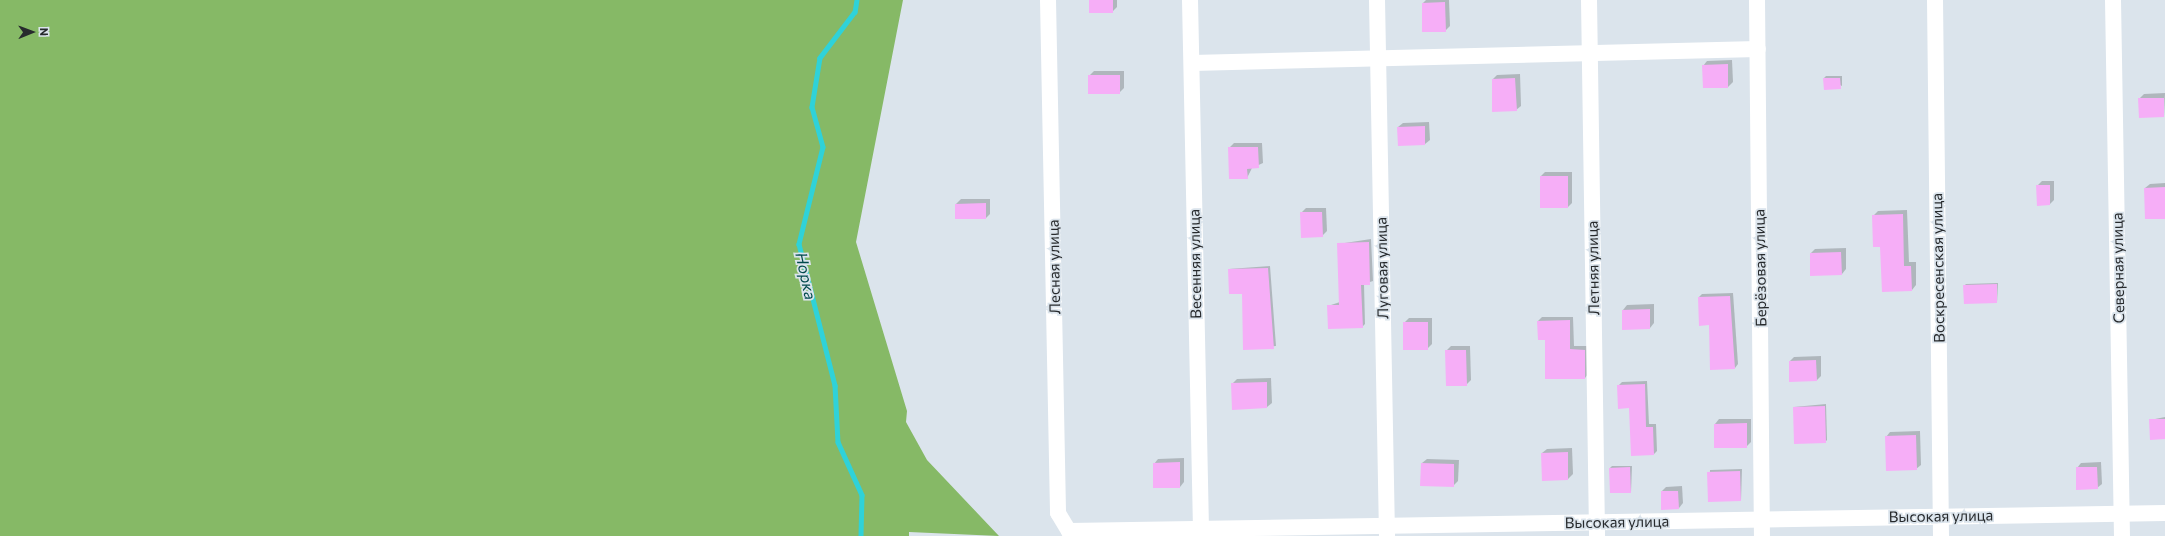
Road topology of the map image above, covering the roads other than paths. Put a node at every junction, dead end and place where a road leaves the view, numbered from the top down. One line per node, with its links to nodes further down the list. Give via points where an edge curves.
1 (1048, 0): 19 (street, Лесная улица, via 1058,513)
2 (1190, 0): 11 (street, Весенняя улица)
3 (1377, 0): 10 (street, Луговая улица)
4 (1589, 0): 9 (street, Летняя улица)
5 (1757, 0): 8 (street, Берёзовая улица)
6 (1935, 0): 14 (street, Воскресенская улица)
7 (2113, 0): 13 (street, Северная улица)
8 (1758, 49): 9 (street); 15 (street, Берёзовая улица)
9 (1590, 53): 10 (street); 17 (street, Летняя улица)
10 (1378, 58): 11 (street); 18 (street, Луговая улица)
11 (1192, 63): 16 (street, Весенняя улица)
12 (2165, 513): 13 (street, Высокая улица)
13 (2122, 514): 14 (street, Высокая улица); 23 (street, Северная улица)
14 (1940, 516): 15 (street, Высокая улица); 22 (street, Воскресенская улица)
15 (1762, 519): 17 (street, Высокая улица); 21 (street, Берёзовая улица)
16 (1201, 528): 18 (street, Высокая улица); 20 (street, Высокая улица)
17 (1597, 529): 18 (street, Высокая улица)
18 (1387, 531)
19 (1069, 532): 20 (street, Высокая улица)
20 (1114, 533)
21 (1762, 536)
22 (1941, 536)
23 (2122, 536)

